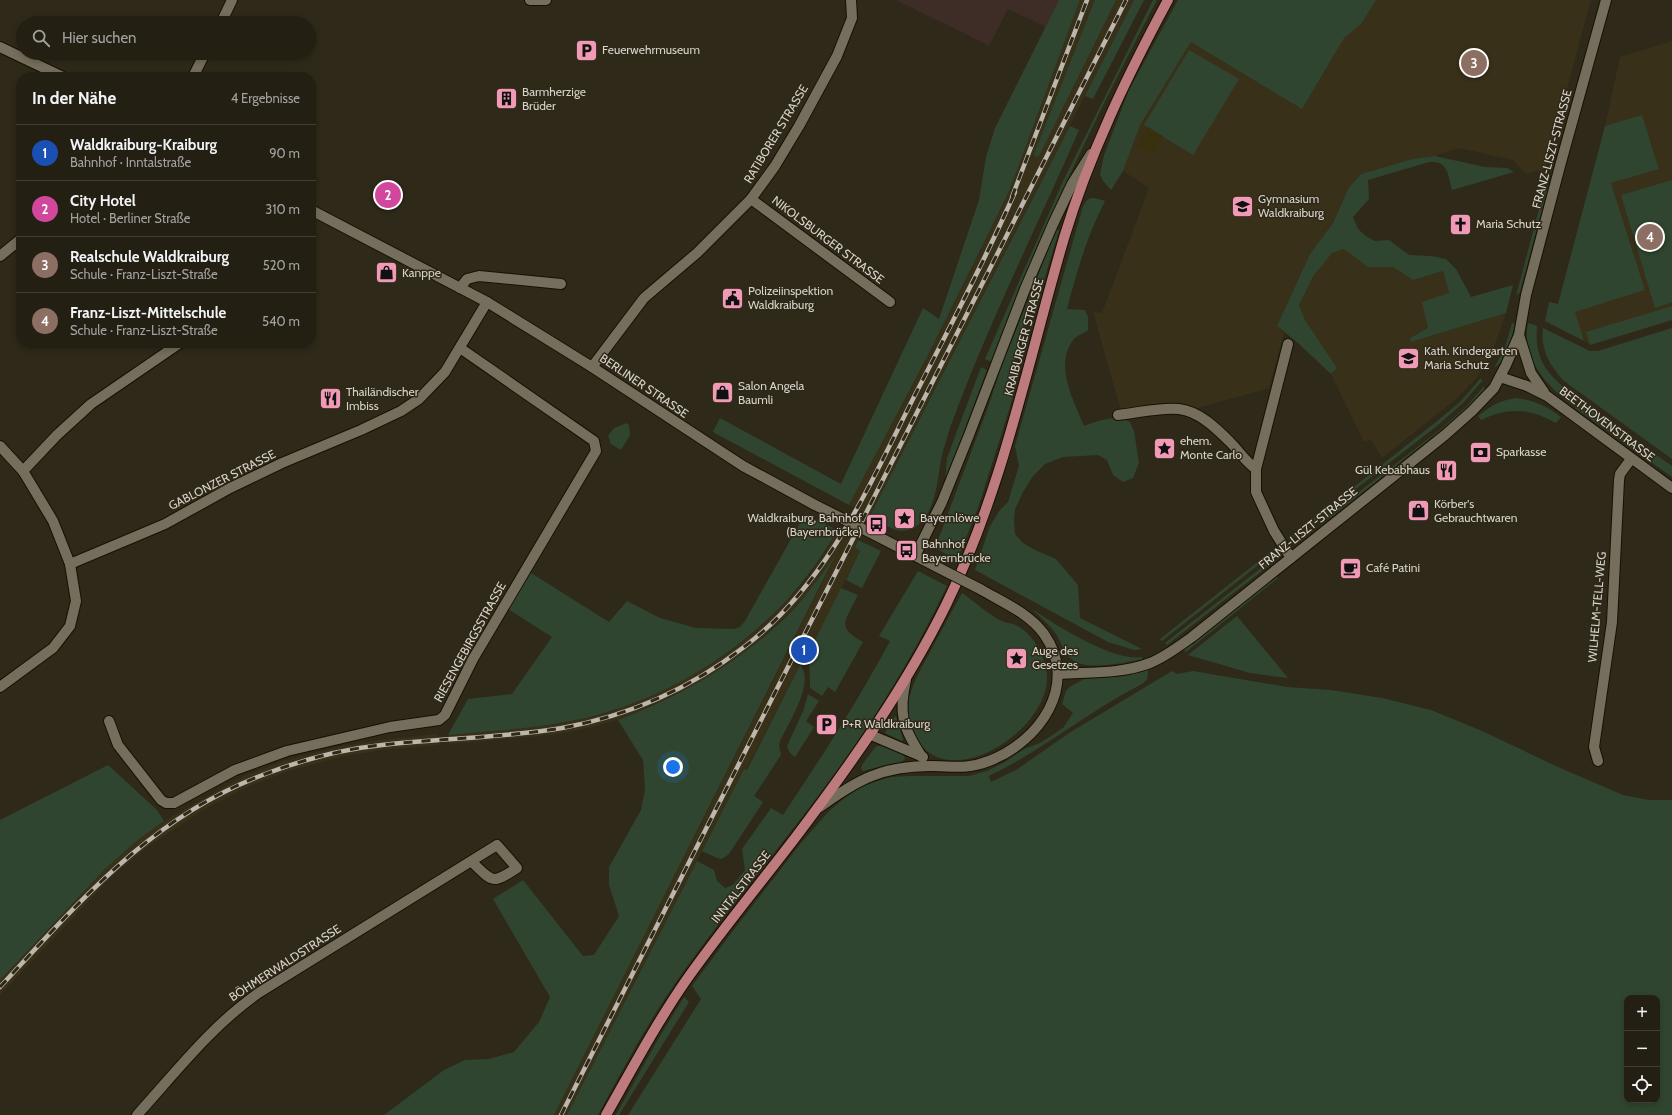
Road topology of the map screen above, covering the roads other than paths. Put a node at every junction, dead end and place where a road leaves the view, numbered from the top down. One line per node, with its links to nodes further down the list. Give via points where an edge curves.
1 (232, 0): 7 (street)
2 (530, 0): 3 (street)
3 (546, 0)
4 (851, 0): 15 (street, RATIBORER STRASSE, via 852,18 837,56 775,166)
5 (1168, 0): 14 (main road, KRAIBURGER STRASSE, via 1123,87)
6 (1606, 0): 23 (street, FRANZ-LISZT-STRASSE, via 1526,295)
7 (224, 16)
8 (0, 47): 9 (street)
9 (16, 55)
10 (27, 60): 12 (street)
11 (202, 60): 13 (street)
12 (52, 72)
13 (196, 72)
14 (1097, 146): 36 (street, via 1072,184 1053,224 945,495); 40 (main road, KRAIBURGER STRASSE, via 1065,237 992,493 948,602)
15 (751, 199): 22 (street, NIKOLSBURGER STRASSE); 27 (street, RATIBORER STRASSE, via 697,253 644,298)
16 (316, 213): 20 (street, BERLINER STRASSE)
17 (16, 242): 18 (street)
18 (0, 256)
19 (561, 284): 20 (street, via 479,276 467,279)
20 (460, 288): 21 (street, BERLINER STRASSE)
21 (487, 302): 26 (street, GABLONZER STRASSE); 27 (street, BERLINER STRASSE)
22 (890, 302)
23 (1519, 335): 28 (street, FRANZ-LISZT-STRASSE); 29 (street, BEETHOVENSTRASSE, via 1531,373)
24 (1288, 344): 33 (street)
25 (173, 348): 34 (street, via 91,404)
26 (460, 348): 38 (street, GABLONZER STRASSE, via 445,372 419,399 401,411 282,463 165,524); 42 (street, RIESENGEBIRGSSTRASSE, via 594,441 596,451 473,659 445,715 439,720 390,727 287,751 235,770 174,803 161,800 118,745)
27 (592, 367): 36 (street, BERLINER STRASSE, bridge, via 743,466)
28 (1500, 377): 29 (street, BEETHOVENSTRASSE); 37 (street, FRANZ-LISZT-STRASSE, via 1494,388 1472,412)
29 (1547, 396): 32 (street, BEETHOVENSTRASSE)
30 (1118, 415): 33 (street, via 1174,409 1193,413 1227,439)
31 (0, 446): 34 (street)
32 (1631, 459): 35 (street, BEETHOVENSTRASSE); 45 (street, WILHELM-TELL-WEG, via 1620,474 1619,480 1612,622 1594,747)
33 (1256, 469): 37 (street, via 1256,492 1274,531)
34 (23, 471): 38 (street, via 54,520)
35 (1672, 488)
36 (915, 556): 39 (street, BERLINER STRASSE, bridge, via 1024,615 1043,634 1052,650)
37 (1291, 558): 39 (street, FRANZ-LISZT-STRASSE, via 1192,637 1157,660 1125,669)
38 (70, 564): 41 (street, via 76,601 70,626 53,648)
39 (1058, 674): 46 (street, via 1056,691 1049,708 1029,736 1011,750 990,761 968,768)
40 (906, 680): 43 (main road, INNTALSTRASSE); 44 (street, via 902,696 902,713 909,737)
41 (0, 687)
42 (109, 721)
43 (871, 735): 44 (street); 47 (main road, INNTALSTRASSE)
44 (922, 757): 46 (street)
45 (1598, 761)
46 (945, 766): 47 (street, via 902,768 872,775 839,793)
47 (816, 810): 50 (main road, INNTALSTRASSE, via 684,984)
48 (471, 861): 49 (street, BÖHMERWALDSTRASSE, via 242,1005 206,1038)
49 (137, 1115)
50 (606, 1115)

